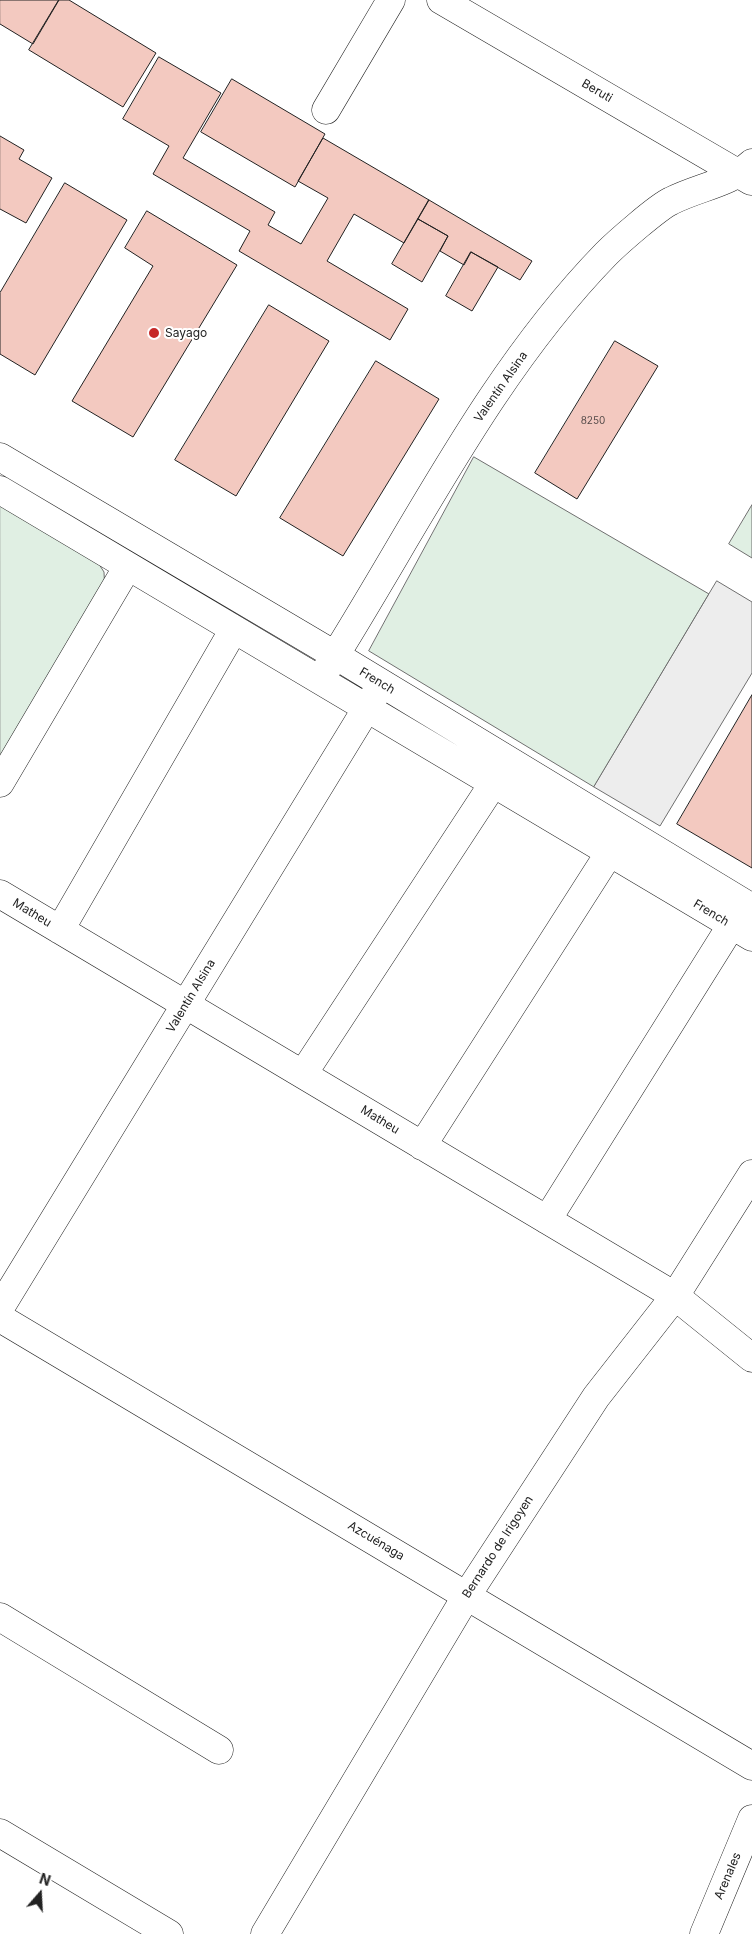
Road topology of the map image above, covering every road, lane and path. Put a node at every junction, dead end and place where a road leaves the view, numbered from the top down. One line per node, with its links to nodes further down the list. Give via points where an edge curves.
1 (390, 0): 3 (street)
2 (441, 0): 4 (street, Beruti)
3 (326, 110)
4 (748, 173): 9 (street, Valentín Alsina, via 669,202 607,253 548,323 481,413)
5 (0, 457): 9 (street, French)
6 (0, 490): 7 (street, French)
7 (128, 566): 8 (street, French); 13 (street)
8 (234, 629): 10 (street, French); 18 (street)
9 (336, 655): 10 (street, Valentín Alsina); 11 (street, French)
10 (320, 680): 12 (street, French)
11 (381, 684): 12 (street, Valentín Alsina); 17 (street, French)
12 (366, 708): 14 (street, French); 19 (street, Valentín Alsina)
13 (0, 783)
14 (493, 784): 15 (street, French); 20 (street)
15 (610, 852): 17 (street, French); 21 (street)
16 (0, 894): 18 (street, Matheu)
17 (745, 918): 23 (street)
18 (60, 930): 19 (street, Matheu)
19 (186, 1005): 20 (street, Matheu); 25 (street, Valentín Alsina)
20 (303, 1074): 21 (street, Matheu)
21 (422, 1146): 23 (street, Matheu)
22 (752, 1174): 24 (street, Bernardo de Irigoyen)
23 (548, 1220): 24 (street, Matheu)
24 (675, 1296): 27 (street, Matheu); 28 (street, Bernardo de Irigoyen, via 596,1397)
25 (0, 1308)
26 (0, 1318): 28 (street, Azcuénaga)
27 (752, 1358)
28 (467, 1595): 31 (street, Azcuénaga); 35 (street, Bernardo de Irigoyen)
29 (0, 1617): 30 (street)
30 (219, 1750)
31 (752, 1766)
32 (752, 1818): 36 (street, Arenales)
33 (0, 1833): 34 (street)
34 (169, 1934)
35 (265, 1934)
36 (704, 1934)

